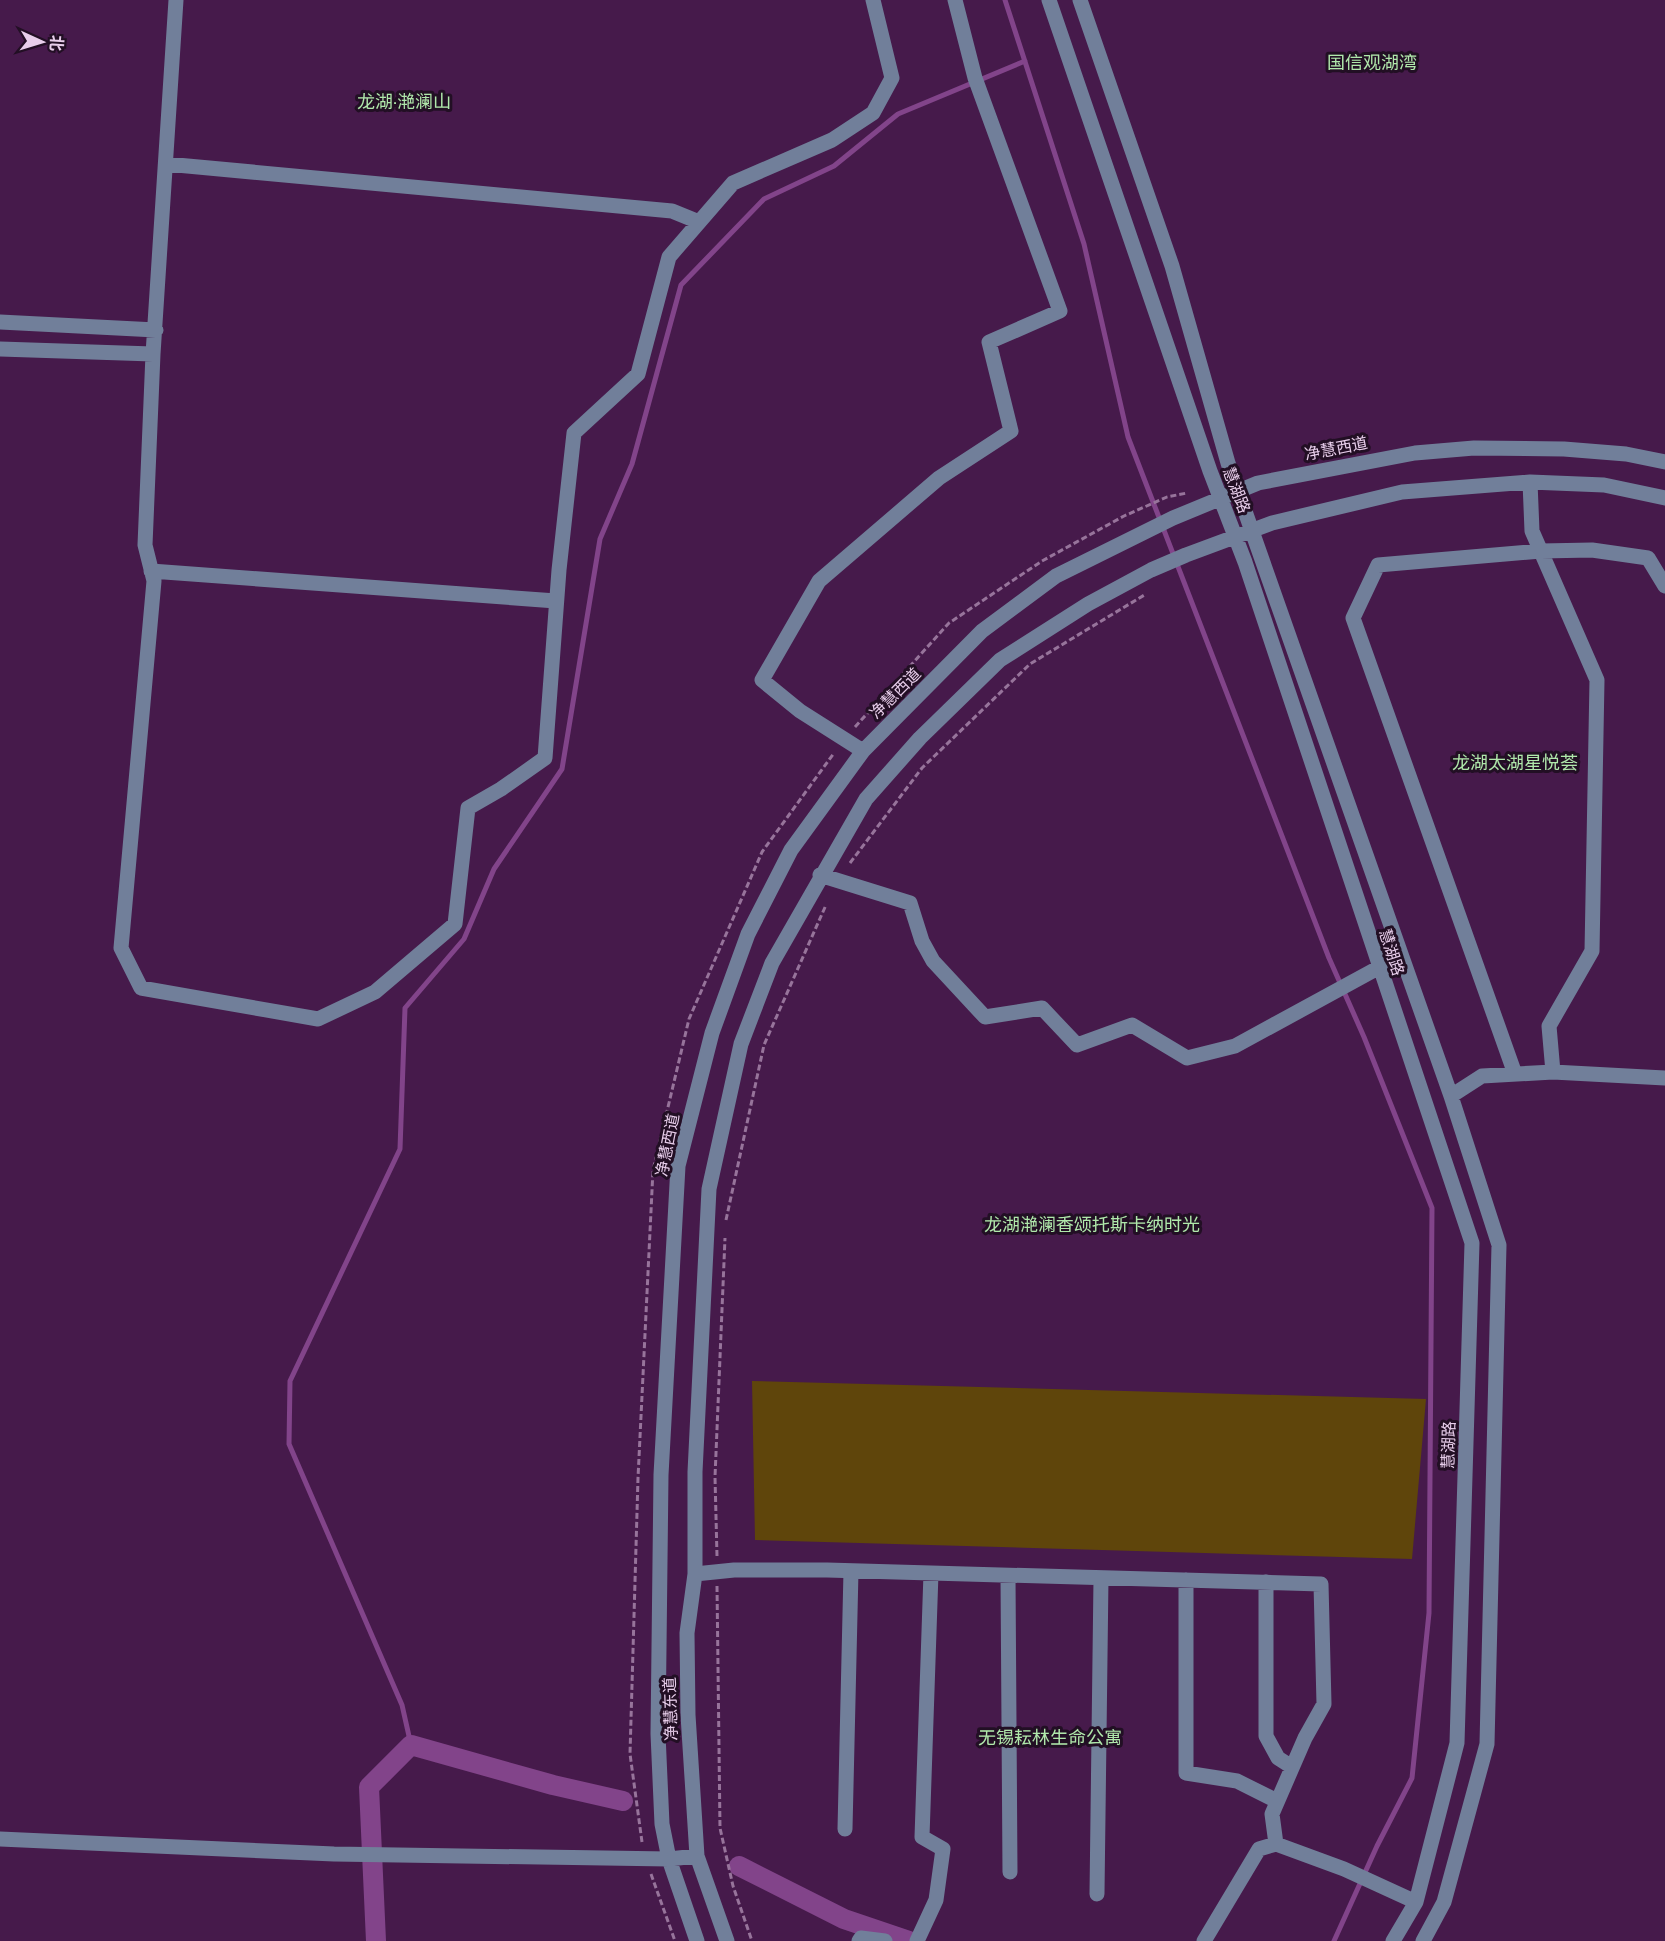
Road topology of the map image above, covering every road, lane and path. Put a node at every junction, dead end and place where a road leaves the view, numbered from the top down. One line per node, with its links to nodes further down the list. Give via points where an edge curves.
1 (176, 0): 6 (street)
2 (873, 0): 7 (street, via 892,78 873,113 832,140 733,183)
3 (955, 0): 26 (street, via 977,85 1060,311 989,342 1011,431 939,478 819,581 762,680 800,711)
4 (1049, 0): 16 (street, 慧湖路)
5 (1080, 0): 14 (street, 慧湖路, via 1172,266)
6 (166, 164): 7 (street, via 672,211); 9 (street)
7 (699, 222): 25 (street, via 669,257 638,374 574,433)
8 (0, 322): 9 (street)
9 (156, 330): 11 (street)
10 (0, 349): 11 (street)
11 (153, 354): 22 (street, via 145,545)
12 (1665, 462): 14 (street, 净慧西道, via 1626,454 1474,448 1342,465)
13 (1530, 482): 17 (street, via 1604,485); 19 (street, via 1402,492); 21 (street, via 1532,531)
14 (1238, 490): 16 (street, 净慧西道); 19 (street, 慧湖路)
15 (1167, 497): 18 (path)
16 (1221, 498): 20 (street, 慧湖路); 26 (street, 净慧西道, via 1056,576 982,631)
17 (1665, 498)
18 (1124, 516)
19 (1253, 530): 20 (street); 33 (street, 慧湖路)
20 (1235, 537): 27 (street, via 1151,570 1088,604 1000,660 920,738 866,800); 29 (street, 慧湖路)
21 (1541, 551): 23 (street, via 1592,550 1648,558); 30 (street, via 1597,680 1592,951 1549,1026); 31 (street, via 1378,565 1353,618)
22 (151, 571): 25 (street); 25 (street, via 154,581 121,948 141,988 318,1019 375,992 455,924 468,808 546,758)
23 (1665, 585)
24 (1147, 593): 28 (path, via 1030,664 922,768)
25 (556, 601)
26 (863, 751): 34 (street, 净慧西道, via 791,850 748,933 712,1033 678,1166)
27 (820, 875): 28 (street); 38 (street, 净慧东道, via 772,963 741,1044 709,1189 695,1472)
28 (837, 881): 29 (street, via 910,903 933,961 985,1017 1042,1008 1077,1045 1132,1025 1187,1058 1234,1046); 36 (path, via 764,1045 726,1218 715,1477)
29 (1378, 968): 52 (street, 慧湖路, via 1472,1243 1457,1743)
30 (1553, 1072): 31 (street); 32 (street)
31 (1515, 1074): 33 (street, via 1482,1076)
32 (1665, 1078)
33 (1451, 1096): 61 (street, 慧湖路, via 1499,1245 1487,1744 1443,1902)
34 (661, 1475): 49 (street, 净慧东道, via 658,1734 662,1824)
35 (851, 1571): 36 (street); 37 (street); 45 (street)
36 (717, 1572): 38 (street); 56 (path, via 720,1828 733,1886)
37 (931, 1573): 39 (street); 53 (street, via 922,1837 943,1849 936,1900)
38 (695, 1574): 48 (street, 净慧东道, via 687,1633 687,1692)
39 (1008, 1576): 40 (street); 50 (street)
40 (1101, 1578): 41 (street); 51 (street)
41 (1186, 1580): 42 (street); 44 (street, via 1186,1773 1237,1781)
42 (1266, 1582): 43 (street, via 1266,1736 1278,1758); 43 (street, via 1321,1584 1324,1704)
43 (1292, 1767): 44 (street)
44 (1277, 1801): 47 (street, via 1272,1814)
45 (845, 1829)
46 (0, 1839): 49 (street, via 334,1854)
47 (1276, 1844): 52 (street); 59 (street, via 1258,1849)
48 (697, 1856): 49 (street); 55 (street, 净慧东道)
49 (669, 1859): 54 (street, 净慧东道)
50 (1010, 1872)
51 (1097, 1894)
52 (1416, 1902): 60 (street, 慧湖路)
53 (920, 1935)
54 (698, 1941)
55 (727, 1941)
56 (752, 1941)
57 (860, 1941): 58 (street)
58 (885, 1941)
59 (1204, 1941)
60 (1393, 1941)
61 (1423, 1941)

